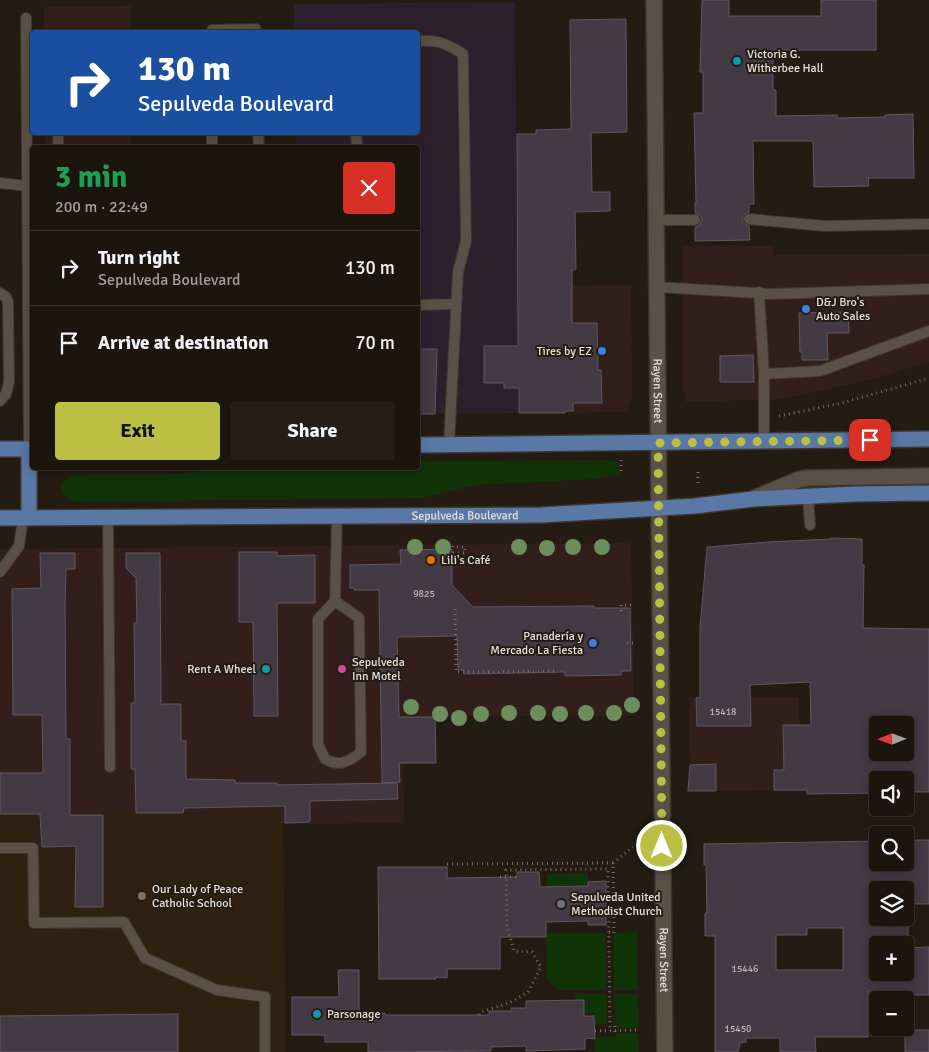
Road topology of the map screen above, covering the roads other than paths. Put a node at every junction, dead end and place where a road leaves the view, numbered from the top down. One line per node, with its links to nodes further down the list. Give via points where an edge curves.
1 (654, 0): 9 (street, Rayen Street)
2 (26, 18): 7 (lane)
3 (212, 30): 4 (lane)
4 (256, 30)
5 (420, 41): 16 (lane, via 435,40 463,54 466,241 458,272)
6 (0, 183): 7 (lane)
7 (27, 186): 20 (lane)
8 (749, 219): 11 (lane, via 825,226)
9 (657, 220): 10 (lane); 12 (street, Rayen Street)
10 (695, 220)
11 (929, 224)
12 (657, 287): 14 (lane); 24 (street, Rayen Street)
13 (929, 289): 14 (lane)
14 (759, 292): 19 (lane)
15 (0, 293): 21 (lane, via 8,302 9,382)
16 (456, 304): 17 (lane); 25 (lane)
17 (420, 305)
18 (929, 331): 19 (lane, via 820,371)
19 (764, 374): 23 (lane)
20 (30, 383)
21 (0, 401)
22 (929, 439): 23 (main road)
23 (764, 441): 24 (main road)
24 (658, 443): 25 (main road); 34 (street, Rayen Street)
25 (449, 444): 26 (main road)
26 (420, 445)
27 (0, 449): 28 (main road)
28 (30, 449)
29 (30, 463): 37 (main road)
30 (929, 476): 33 (street, via 800,479)
31 (929, 493): 32 (main road, Sepulveda Boulevard)
32 (808, 496): 33 (main road, Sepulveda Boulevard); 39 (lane)
33 (753, 499): 34 (main road, Sepulveda Boulevard)
34 (659, 508): 35 (main road, Sepulveda Boulevard, via 541,515); 45 (street, Rayen Street)
35 (337, 516): 38 (main road, Sepulveda Boulevard); 41 (lane)
36 (0, 518): 37 (main road, Sepulveda Boulevard)
37 (26, 518): 38 (main road, Sepulveda Boulevard); 40 (lane, via 17,551)
38 (108, 518): 42 (lane)
39 (810, 525)
40 (0, 572)
41 (335, 601): 41 (lane, via 318,619 318,744 324,759 334,764 350,761 361,752 359,618)
42 (110, 766)
43 (0, 848): 44 (lane, via 33,848 34,923 124,922 145,958 217,990 265,998)
44 (265, 1052)
45 (665, 1052)

